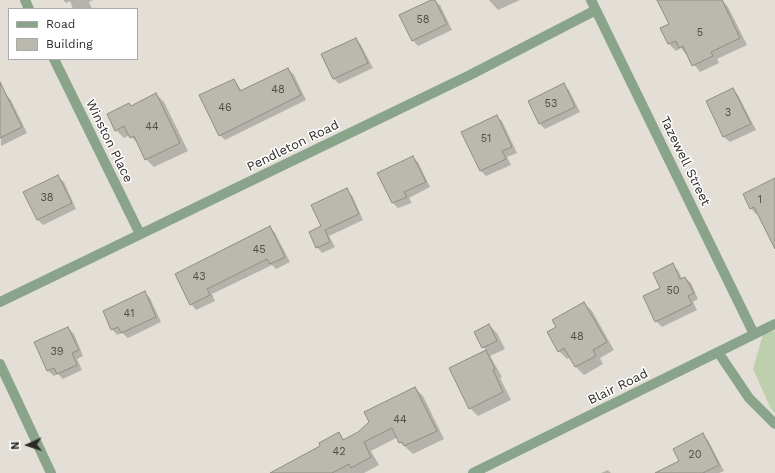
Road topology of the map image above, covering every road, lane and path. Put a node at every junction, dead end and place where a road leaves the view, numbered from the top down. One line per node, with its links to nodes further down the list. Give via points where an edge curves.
1 (591, 0): 2 (street, Tazewell Street)
2 (596, 10): 4 (street, Pendleton Road, via 470,75); 7 (street, Tazewell Street)
3 (54, 60): 4 (street, Winston Place)
4 (140, 234): 5 (street, Pendleton Road)
5 (0, 302)
6 (775, 324): 7 (street, Blair Road)
7 (754, 334): 8 (street, Blair Road)
8 (718, 352): 10 (street, via 749,398); 12 (street, Blair Road)
9 (0, 364): 11 (street)
10 (775, 424)
11 (52, 473)
12 (473, 473)

